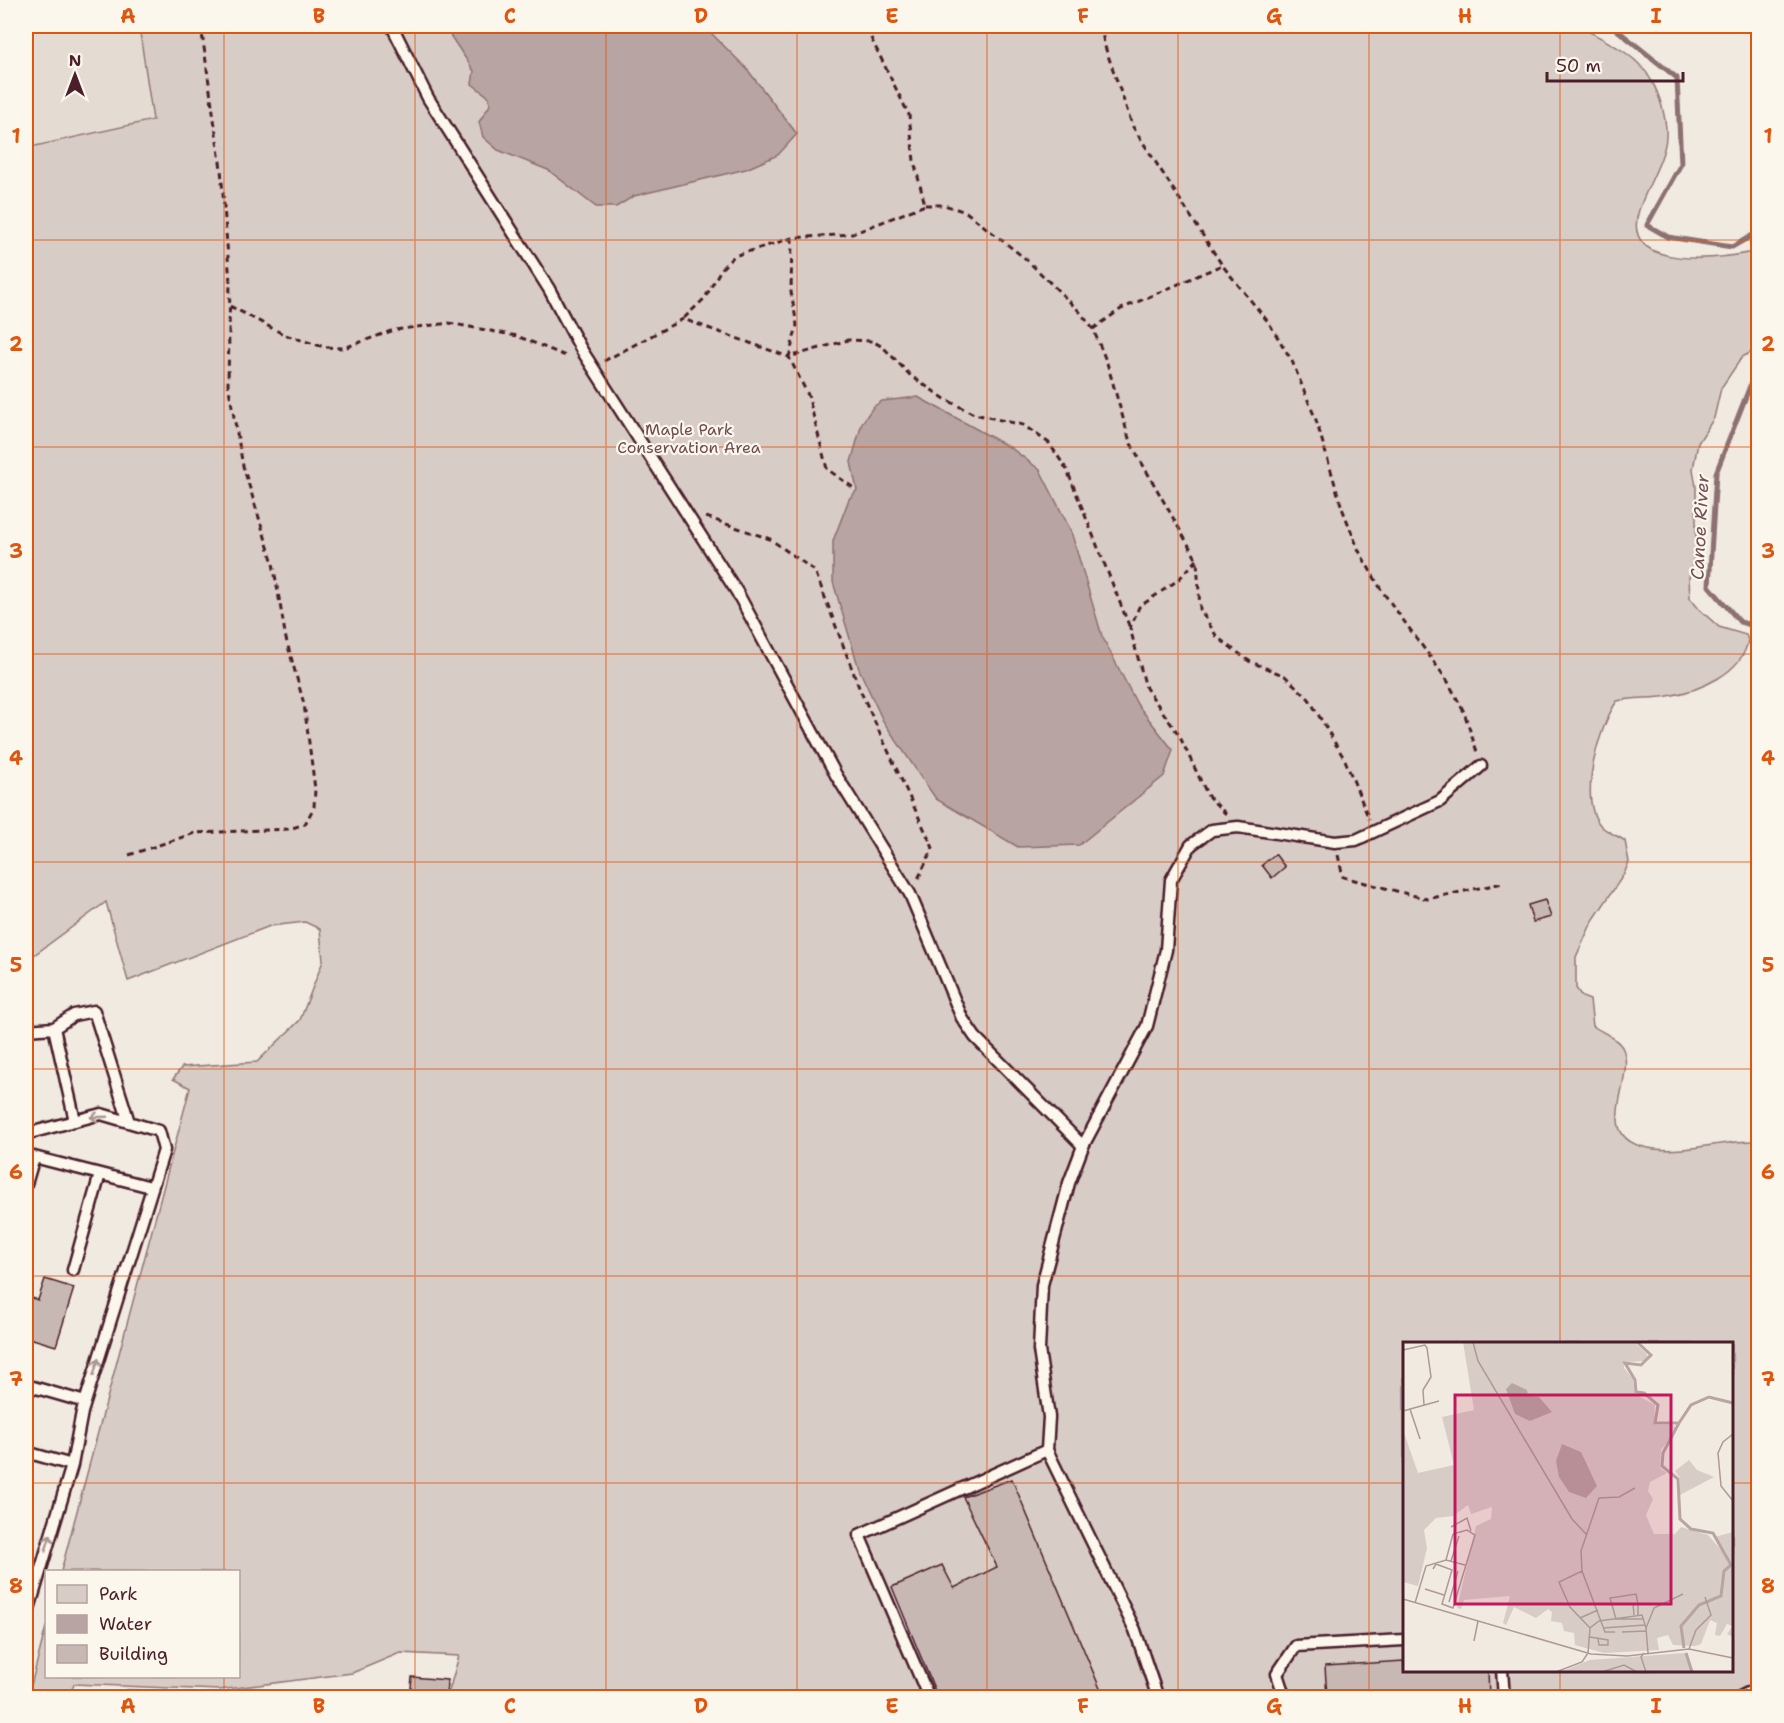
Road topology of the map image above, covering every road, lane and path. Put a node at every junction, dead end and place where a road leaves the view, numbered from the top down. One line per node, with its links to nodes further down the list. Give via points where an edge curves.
1 (201, 26): 8 (path, via 220,170)
2 (392, 26): 12 (lane, via 428,98 549,289)
3 (865, 26): 5 (path, via 909,115 914,161)
4 (1101, 26): 7 (path, via 1133,127)
5 (925, 206): 6 (path, via 852,234); 10 (path, via 944,205 966,212 1027,260)
6 (792, 238): 9 (path, via 734,256 721,269 705,298); 11 (path, via 791,292 797,325)
7 (1222, 265): 10 (path, via 1121,309); 17 (path, via 1269,323 1292,360 1359,551 1382,591 1447,680 1464,712)
8 (229, 306): 12 (path, via 285,335 324,347 344,348 394,330 449,323 517,336); 21 (path, via 228,384 243,466 273,563 286,639 304,704 314,807 305,824 289,829 195,833)
9 (683, 319): 11 (path); 12 (path)
10 (1093, 329): 15 (path, via 1130,442)
11 (789, 357): 13 (path, via 808,395 827,469); 16 (path, via 848,340 872,341 911,376 945,399 974,414 1023,425 1049,443 1067,470)
12 (592, 368): 14 (lane)
13 (855, 489)
14 (683, 508): 23 (lane, via 736,592 836,775); 23 (path, via 770,539 814,571 860,690 933,848)
15 (1197, 560): 16 (path, via 1178,580 1138,608); 19 (path, via 1200,609 1217,637 1249,661 1285,676 1309,699 1344,760)
16 (1130, 628): 18 (path, via 1146,688 1179,735 1208,796)
17 (1481, 766): 19 (lane, via 1440,801)
18 (1238, 827): 20 (lane); 29 (lane, via 1212,830 1191,845 1172,880 1166,950 1147,1026)
19 (1374, 831): 20 (lane, via 1356,840)
20 (1335, 842): 22 (path, via 1343,877 1426,899)
21 (129, 855)
22 (1503, 884)
23 (910, 894): 29 (lane, via 962,1018 975,1037)
24 (54, 1028): 25 (lane); 26 (lane); 27 (lane, via 74,1015 94,1011)
25 (26, 1030)
26 (75, 1121): 27 (lane, one-way to 26, via 101,1114); 28 (lane)
27 (129, 1122): 33 (lane, via 159,1131 164,1150)
28 (26, 1134)
29 (1083, 1146): 37 (lane, via 1042,1285 1039,1350 1049,1417)
30 (30, 1156): 31 (lane); 32 (lane)
31 (100, 1174): 33 (lane); 34 (lane)
32 (26, 1184)
33 (151, 1187): 36 (lane, one-way to 33)
34 (73, 1270)
35 (26, 1385): 36 (lane)
36 (85, 1402): 39 (lane)
37 (1047, 1450): 44 (lane, via 859,1535); 45 (lane, via 1135,1630)
38 (26, 1452): 39 (lane)
39 (72, 1465): 40 (lane, one-way to 39)
40 (26, 1619)
41 (1403, 1640): 46 (lane, via 1296,1646 1277,1674)
42 (1502, 1672): 47 (lane)
43 (1758, 1689): 48 (lane)
44 (929, 1698)
45 (1158, 1698)
46 (1286, 1698)
47 (1504, 1698)
48 (1738, 1698)

